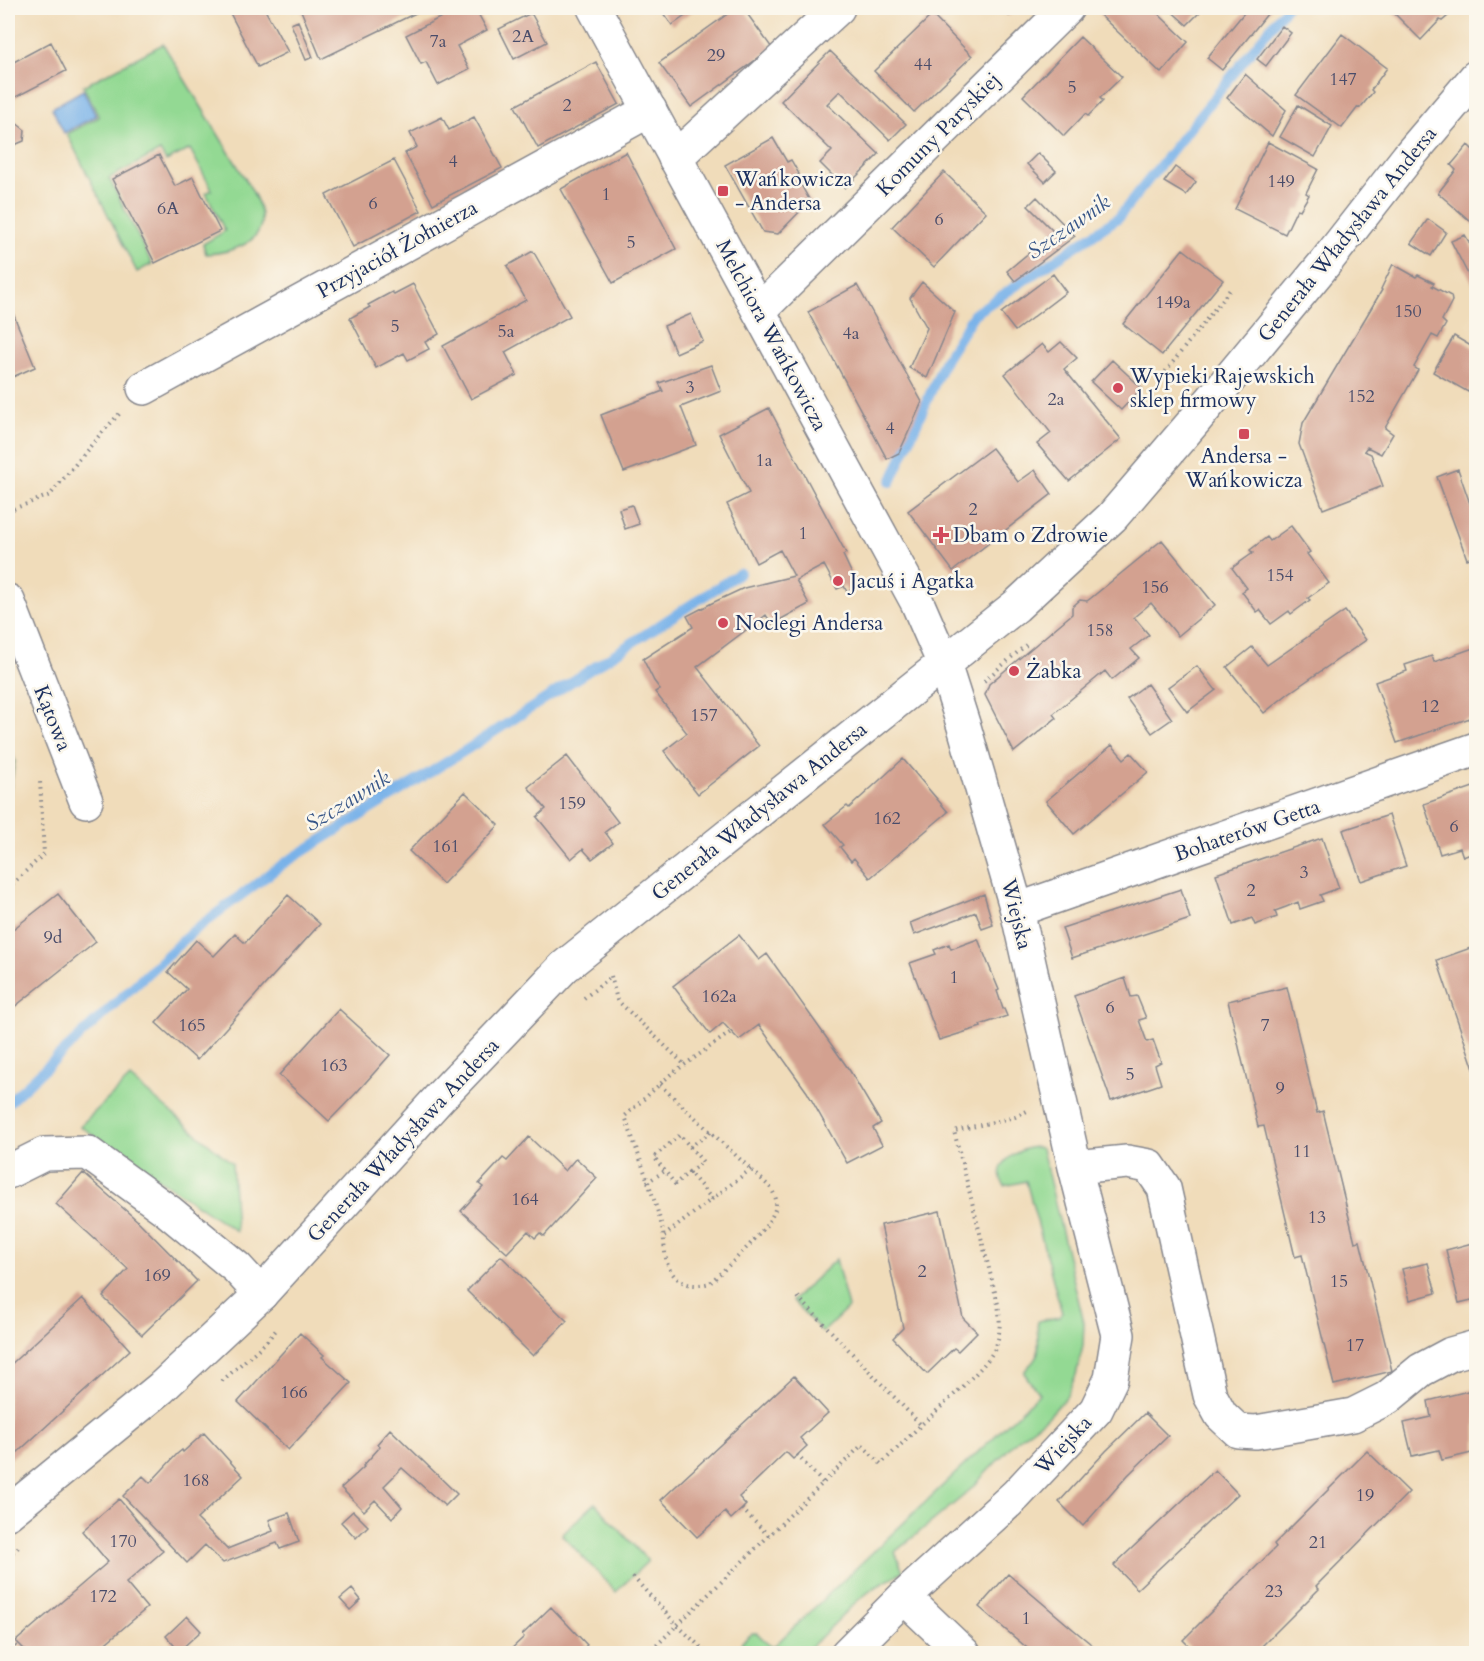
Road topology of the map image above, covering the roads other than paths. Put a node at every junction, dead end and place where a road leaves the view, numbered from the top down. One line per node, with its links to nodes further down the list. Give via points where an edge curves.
1 (594, 8): 5 (street, Melchiora Wańkowicza)
2 (838, 8): 6 (street)
3 (1067, 8): 7 (street, Komuny Paryskiej)
4 (1476, 77): 10 (street, Generała Władysława Andersa, via 1112,517 1037,589)
5 (650, 110): 6 (street, Melchiora Wańkowicza); 8 (street, Przyjaciół Żołnierza)
6 (675, 158): 7 (street, Melchiora Wańkowicza)
7 (759, 310): 10 (street, Melchiora Wańkowicza, via 917,602)
8 (144, 388)
9 (8, 601): 12 (street, Kątowa)
10 (944, 664): 13 (street, Wiejska); 16 (street, Generała Władysława Andersa, via 564,967)
11 (1476, 749): 13 (street, Bohaterów Getta)
12 (86, 801)
13 (1017, 910): 14 (street, Wiejska)
14 (1075, 1167): 17 (street, via 1127,1162 1149,1166 1164,1188 1210,1395 1221,1415 1238,1431 1256,1432 1353,1415 1387,1398 1421,1370 1451,1353); 19 (street, Wiejska, via 1118,1335 1111,1379 1096,1410 1016,1496)
15 (8, 1172): 16 (street, via 44,1154 88,1153 168,1210 237,1268)
16 (261, 1294): 18 (street, Generała Władysława Andersa, via 161,1388)
17 (1476, 1347)
18 (8, 1513)
19 (904, 1597): 20 (street, Wiejska); 21 (street)
20 (847, 1653)
21 (964, 1653)

